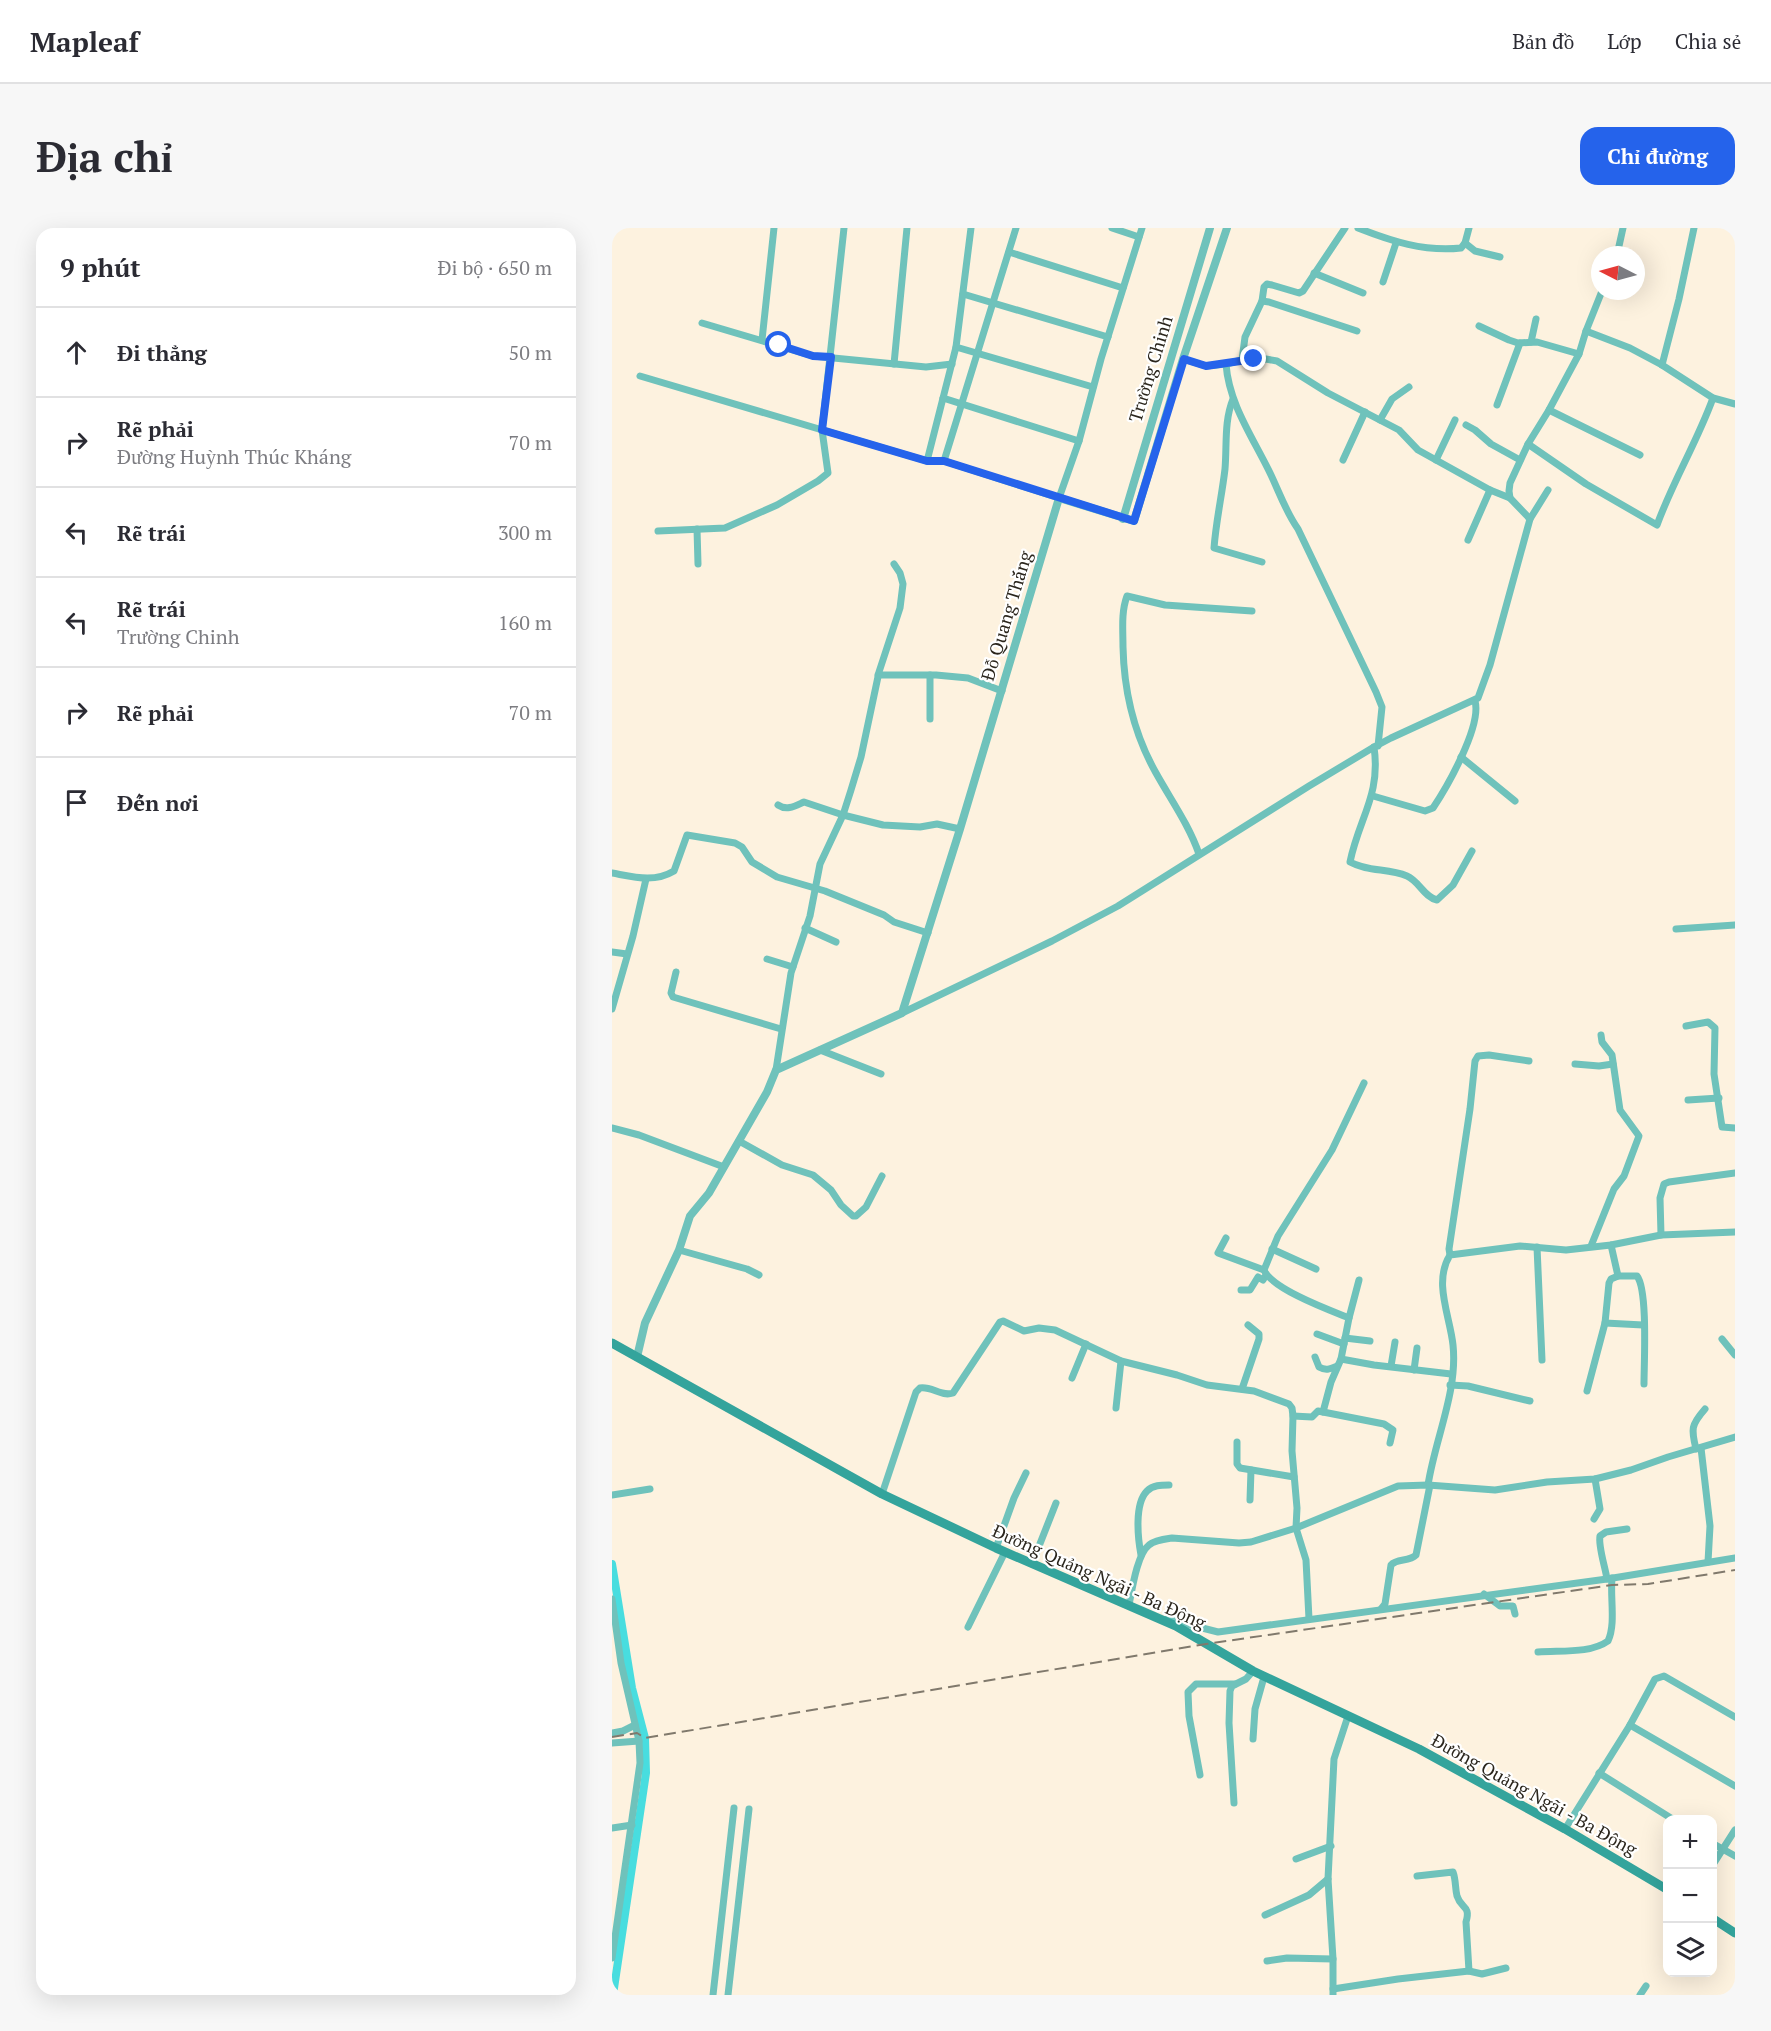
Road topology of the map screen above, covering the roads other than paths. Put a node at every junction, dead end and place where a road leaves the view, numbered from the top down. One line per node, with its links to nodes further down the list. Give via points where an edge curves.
1 (774, 228): 35 (street)
2 (844, 228): 41 (street)
3 (907, 228): 44 (street)
4 (971, 228): 25 (street)
5 (1016, 228): 19 (street)
6 (1112, 228): 15 (street)
7 (1142, 228): 15 (street, Đỗ Quang Thắng)
8 (1210, 228): 75 (street, Trường Chinh)
9 (1227, 228): 42 (street, Trường Chinh)
10 (1345, 228): 21 (street)
11 (1358, 228): 16 (street)
12 (1469, 228): 17 (street)
13 (1623, 228): 18 (street)
14 (1694, 228): 47 (street)
15 (1140, 237): 23 (street, Đỗ Quang Thắng)
16 (1396, 243): 17 (street, via 1453,249); 22 (street)
17 (1465, 243): 20 (street, via 1475,251)
18 (1619, 246)
19 (1009, 252): 23 (street); 28 (street)
20 (1500, 257)
21 (1314, 273): 24 (street); 27 (street, via 1299,293 1267,284)
22 (1383, 282)
23 (1123, 288): 34 (street, Đỗ Quang Thắng)
24 (1363, 293)
25 (963, 294): 28 (street); 38 (street)
26 (1598, 300): 33 (street)
27 (1262, 301): 32 (street); 43 (street, via 1247,330)
28 (992, 302): 34 (street); 39 (street)
29 (1536, 319): 36 (street)
30 (702, 323): 35 (street)
31 (1479, 326): 37 (street)
32 (1357, 331)
33 (1586, 331): 40 (street); 47 (street)
34 (1108, 337): 49 (street, Đỗ Quang Thắng)
35 (762, 340): 41 (street, via 813,356)
36 (1531, 342): 37 (street); 40 (street)
37 (1520, 343): 56 (street)
38 (956, 347): 39 (street); 45 (street)
39 (977, 353): 49 (street); 54 (street)
40 (1579, 354): 57 (street)
41 (831, 357): 44 (street); 62 (street)
42 (1184, 359): 46 (street, via 1206,366); 75 (street, Trường Chinh, via 1134,521)
43 (1242, 360): 46 (street); 58 (street, via 1277,361)
44 (894, 364): 45 (street)
45 (952, 364): 51 (street)
46 (1226, 364): 53 (street)
47 (1662, 365): 52 (street)
48 (640, 376): 62 (street)
49 (1094, 387): 63 (street, Đỗ Quang Thắng)
50 (1409, 387): 59 (street, via 1392,399)
51 (943, 398): 54 (street); 69 (street)
52 (1713, 398): 55 (street); 64 (street, via 1656,525)
53 (1233, 399): 80 (street, via 1228,411 1214,548); 89 (street, via 1376,692 1382,707)
54 (961, 403): 63 (street); 70 (street)
55 (1735, 404)
56 (1497, 405)
57 (1549, 410): 64 (street); 65 (street)
58 (1365, 412): 59 (street); 66 (street)
59 (1380, 420): 67 (street, via 1399,429 1418,450)
60 (1455, 420): 67 (street)
61 (1466, 425): 68 (street)
62 (822, 430): 69 (street); 77 (street, via 828,473 819,481 725,528)
63 (1079, 441): 73 (street, Đỗ Quang Thắng)
64 (1528, 444): 68 (street)
65 (1640, 455)
66 (1343, 460)
67 (1436, 460): 71 (street)
68 (1520, 460): 74 (street, via 1510,483)
69 (927, 461): 70 (street)
70 (944, 461): 73 (street)
71 (1491, 490): 74 (street); 79 (street)
72 (1548, 490): 76 (street)
73 (1059, 498): 75 (street); 86 (street, Đỗ Quang Thắng)
74 (1510, 498): 76 (street)
75 (1123, 519)
76 (1530, 519): 87 (street, via 1490,665)
77 (697, 529): 78 (street); 81 (street)
78 (658, 531)
79 (1468, 540)
80 (1263, 562)
81 (698, 564)
82 (894, 564): 84 (street, via 900,573 903,595)
83 (1252, 612): 97 (street, via 1165,605 1127,597 1125,600 1123,667 1134,727)
84 (878, 675): 85 (street); 94 (street, via 861,757)
85 (930, 675): 86 (street, via 968,678); 88 (street)
86 (1002, 691): 95 (street, Đỗ Quang Thắng)
87 (1475, 701): 89 (street); 90 (street, via 1476,714)
88 (930, 719)
89 (1376, 747): 91 (street); 97 (street)
90 (1461, 757): 91 (street, via 1439,800 1429,810); 92 (street)
91 (1372, 796): 96 (street, via 1350,862 1361,868 1406,875 1437,900 1453,885)
92 (1515, 801)
93 (778, 805): 94 (street, via 790,808 804,802)
94 (843, 815): 95 (street, via 883,825 937,824); 100 (street, via 820,864)
95 (960, 829): 104 (street, Đỗ Quang Thắng)
96 (1472, 851)
97 (1199, 854): 112 (street, via 1118,906 1053,941)
98 (612, 873): 99 (street)
99 (646, 879): 100 (street, via 674,871 687,835 735,843 752,862 777,877); 107 (street)
100 (815, 889): 102 (street); 104 (street)
101 (1735, 925): 103 (street)
102 (805, 928): 105 (street); 109 (street)
103 (1676, 929)
104 (928, 933): 112 (street, Đỗ Quang Thắng)
105 (836, 942)
106 (612, 952): 107 (street)
107 (627, 954): 111 (street)
108 (767, 959): 109 (street)
109 (793, 967): 114 (street)
110 (676, 972): 114 (street, via 673,997)
111 (612, 1009)
112 (902, 1013): 116 (street)
113 (1686, 1026): 123 (street, via 1708,1022 1715,1028 1714,1074)
114 (781, 1029): 120 (street)
115 (1601, 1035): 119 (street)
116 (820, 1050): 120 (street); 121 (street)
117 (1529, 1061): 139 (street, via 1478,1056)
118 (1575, 1064): 119 (street)
119 (1613, 1064): 135 (street, via 1620,1110 1639,1136)
120 (776, 1070): 127 (street)
121 (881, 1074)
122 (1364, 1083): 137 (street, via 1332,1150)
123 (1719, 1098): 124 (street); 126 (street, via 1722,1127)
124 (1688, 1100)
125 (612, 1128): 128 (street)
126 (1735, 1128)
127 (739, 1141): 128 (street); 130 (street, via 782,1165 813,1175 853,1216 866,1207)
128 (724, 1167): 138 (street, via 690,1216)
129 (1735, 1173): 132 (street, via 1664,1184 1660,1198)
130 (882, 1176)
131 (1735, 1232): 132 (street)
132 (1661, 1235): 134 (street)
133 (1226, 1238): 141 (street, via 1218,1253)
134 (1611, 1245): 135 (street); 143 (street)
135 (1591, 1246): 136 (street, via 1566,1250)
136 (1537, 1247): 139 (street, via 1514,1246); 161 (street)
137 (1272, 1249): 140 (street); 141 (street)
138 (679, 1250): 142 (street); 159 (street, via 645,1323)
139 (1450, 1255): 166 (street, via 1443,1282 1453,1344)
140 (1316, 1269)
141 (1265, 1273): 145 (street, via 1263,1280 1258,1277 1250,1290); 146 (street, via 1310,1303)
142 (759, 1275)
143 (1618, 1276): 147 (street, via 1609,1283); 149 (street, via 1640,1278)
144 (1359, 1280): 146 (street)
145 (1241, 1290)
146 (1348, 1318): 152 (street)
147 (1605, 1323): 149 (street); 171 (street)
148 (1248, 1325): 170 (street, via 1259,1334 1259,1339)
149 (1643, 1325): 168 (street)
150 (1317, 1334): 152 (street)
151 (1722, 1339): 158 (street)
152 (1345, 1341): 153 (street); 163 (street)
153 (1370, 1341)
154 (1395, 1342): 164 (street)
155 (612, 1343): 159 (main road, Đường Quảng Ngãi - Ba Động)
156 (1086, 1344): 162 (street); 167 (street); 188 (street, via 1055,1330 1024,1331 1000,1322 952,1393 923,1387 916,1392)
157 (1417, 1348): 165 (street)
158 (1735, 1355)
159 (637, 1357): 188 (main road, Đường Quảng Ngãi - Ba Động)
160 (1315, 1358): 163 (street, via 1323,1370)
161 (1542, 1360)
162 (1121, 1361): 170 (street, via 1207,1385); 173 (street)
163 (1339, 1362): 164 (street); 175 (street)
164 (1390, 1366): 165 (street)
165 (1414, 1370): 166 (street)
166 (1451, 1374): 169 (street)
167 (1072, 1378)
168 (1644, 1384)
169 (1450, 1385): 172 (street); 186 (street)
170 (1242, 1389): 176 (street, via 1289,1404)
171 (1587, 1391)
172 (1530, 1401)
173 (1116, 1408)
174 (1705, 1409): 180 (street, via 1693,1424)
175 (1323, 1412): 176 (street, via 1312,1417); 179 (street, via 1389,1426 1393,1430)
176 (1293, 1416): 183 (street)
177 (1735, 1437): 180 (street)
178 (1237, 1442): 181 (street, via 1238,1467)
179 (1390, 1443)
180 (1699, 1448): 184 (street); 198 (street, via 1710,1526)
181 (1251, 1470): 183 (street); 190 (street)
182 (1026, 1473): 195 (street, via 1014,1498)
183 (1294, 1477): 193 (street)
184 (1595, 1479): 186 (street, via 1495,1490); 192 (street, via 1600,1509)
185 (1169, 1485): 196 (street, via 1152,1487 1142,1498 1138,1530)
186 (1429, 1485): 193 (street, via 1398,1486); 204 (street, via 1416,1555 1391,1565)
187 (650, 1489): 189 (street)
188 (882, 1494): 195 (main road, Đường Quảng Ngãi - Ba Động)
189 (612, 1495)
190 (1250, 1500)
191 (1056, 1503): 199 (street)
192 (1594, 1519)
193 (1296, 1528): 196 (street, via 1245,1542 1162,1539 1149,1545); 207 (street, via 1306,1560)
194 (1627, 1529): 200 (street, via 1600,1536)
195 (1000, 1550): 199 (main road, Đường Quảng Ngãi - Ba Động); 208 (street)
196 (1141, 1555): 203 (street)
197 (1735, 1558): 198 (street)
198 (1708, 1562): 200 (street)
199 (1032, 1564): 203 (main road, Đường Quảng Ngãi - Ba Động)
200 (1610, 1578): 201 (street); 209 (street, via 1612,1623 1608,1641 1579,1650)
201 (1484, 1594): 204 (street); 205 (street, via 1500,1606 1513,1606)
202 (612, 1599): 215 (street)
203 (1130, 1605): 206 (main road, Đường Quảng Ngãi - Ba Động)
204 (1381, 1609): 207 (street)
205 (1515, 1614)
206 (1155, 1618): 207 (street, via 1218,1632); 210 (main road, Đường Quảng Ngãi - Ba Động)
207 (1309, 1619)
208 (968, 1627)
209 (1538, 1652)
210 (1253, 1671): 211 (main road, Đường Quảng Ngãi - Ba Động); 212 (street)
211 (1264, 1677): 213 (main road, Đường Quảng Ngãi - Ba Động); 218 (street, via 1255,1709)
212 (1235, 1684): 222 (street, via 1196,1684 1188,1692); 224 (street, via 1229,1708)
213 (1348, 1716): 230 (main road, Đường Quảng Ngãi - Ba Động, via 1419,1749); 232 (street, via 1334,1759)
214 (1735, 1717): 216 (street, via 1665,1676 1655,1679)
215 (635, 1725): 217 (street); 219 (street)
216 (1630, 1725): 221 (street); 223 (street)
217 (612, 1733)
218 (1253, 1739)
219 (639, 1741): 220 (street); 228 (street)
220 (612, 1743)
221 (1599, 1773): 227 (street); 230 (street)
222 (1200, 1775)
223 (1735, 1786)
224 (1234, 1803)
225 (734, 1808): 251 (street)
226 (749, 1809): 252 (street)
227 (1666, 1815)
228 (632, 1825): 229 (street); 244 (street)
229 (612, 1828)
230 (1565, 1829): 240 (main road, Đường Quảng Ngãi - Ba Động)
231 (1735, 1830): 234 (street)
232 (1331, 1846): 236 (street); 239 (street)
233 (1717, 1846): 234 (street)
234 (1723, 1850): 235 (street); 237 (street)
235 (1735, 1856)
236 (1296, 1859)
237 (1717, 1860)
238 (1417, 1876): 248 (street, via 1453,1872 1458,1900 1468,1914)
239 (1328, 1879): 241 (street, via 1309,1894); 245 (street)
240 (1663, 1887)
241 (1265, 1915)
242 (1717, 1921): 243 (main road)
243 (1735, 1933)
244 (612, 1958)
245 (1333, 1959): 246 (street); 250 (street)
246 (1267, 1961)
247 (1506, 1968): 248 (street, via 1482,1974)
248 (1469, 1971): 250 (street)
249 (1646, 1986): 253 (street)
250 (1333, 1992)
251 (713, 1995)
252 (728, 1995)
253 (1640, 1995)

